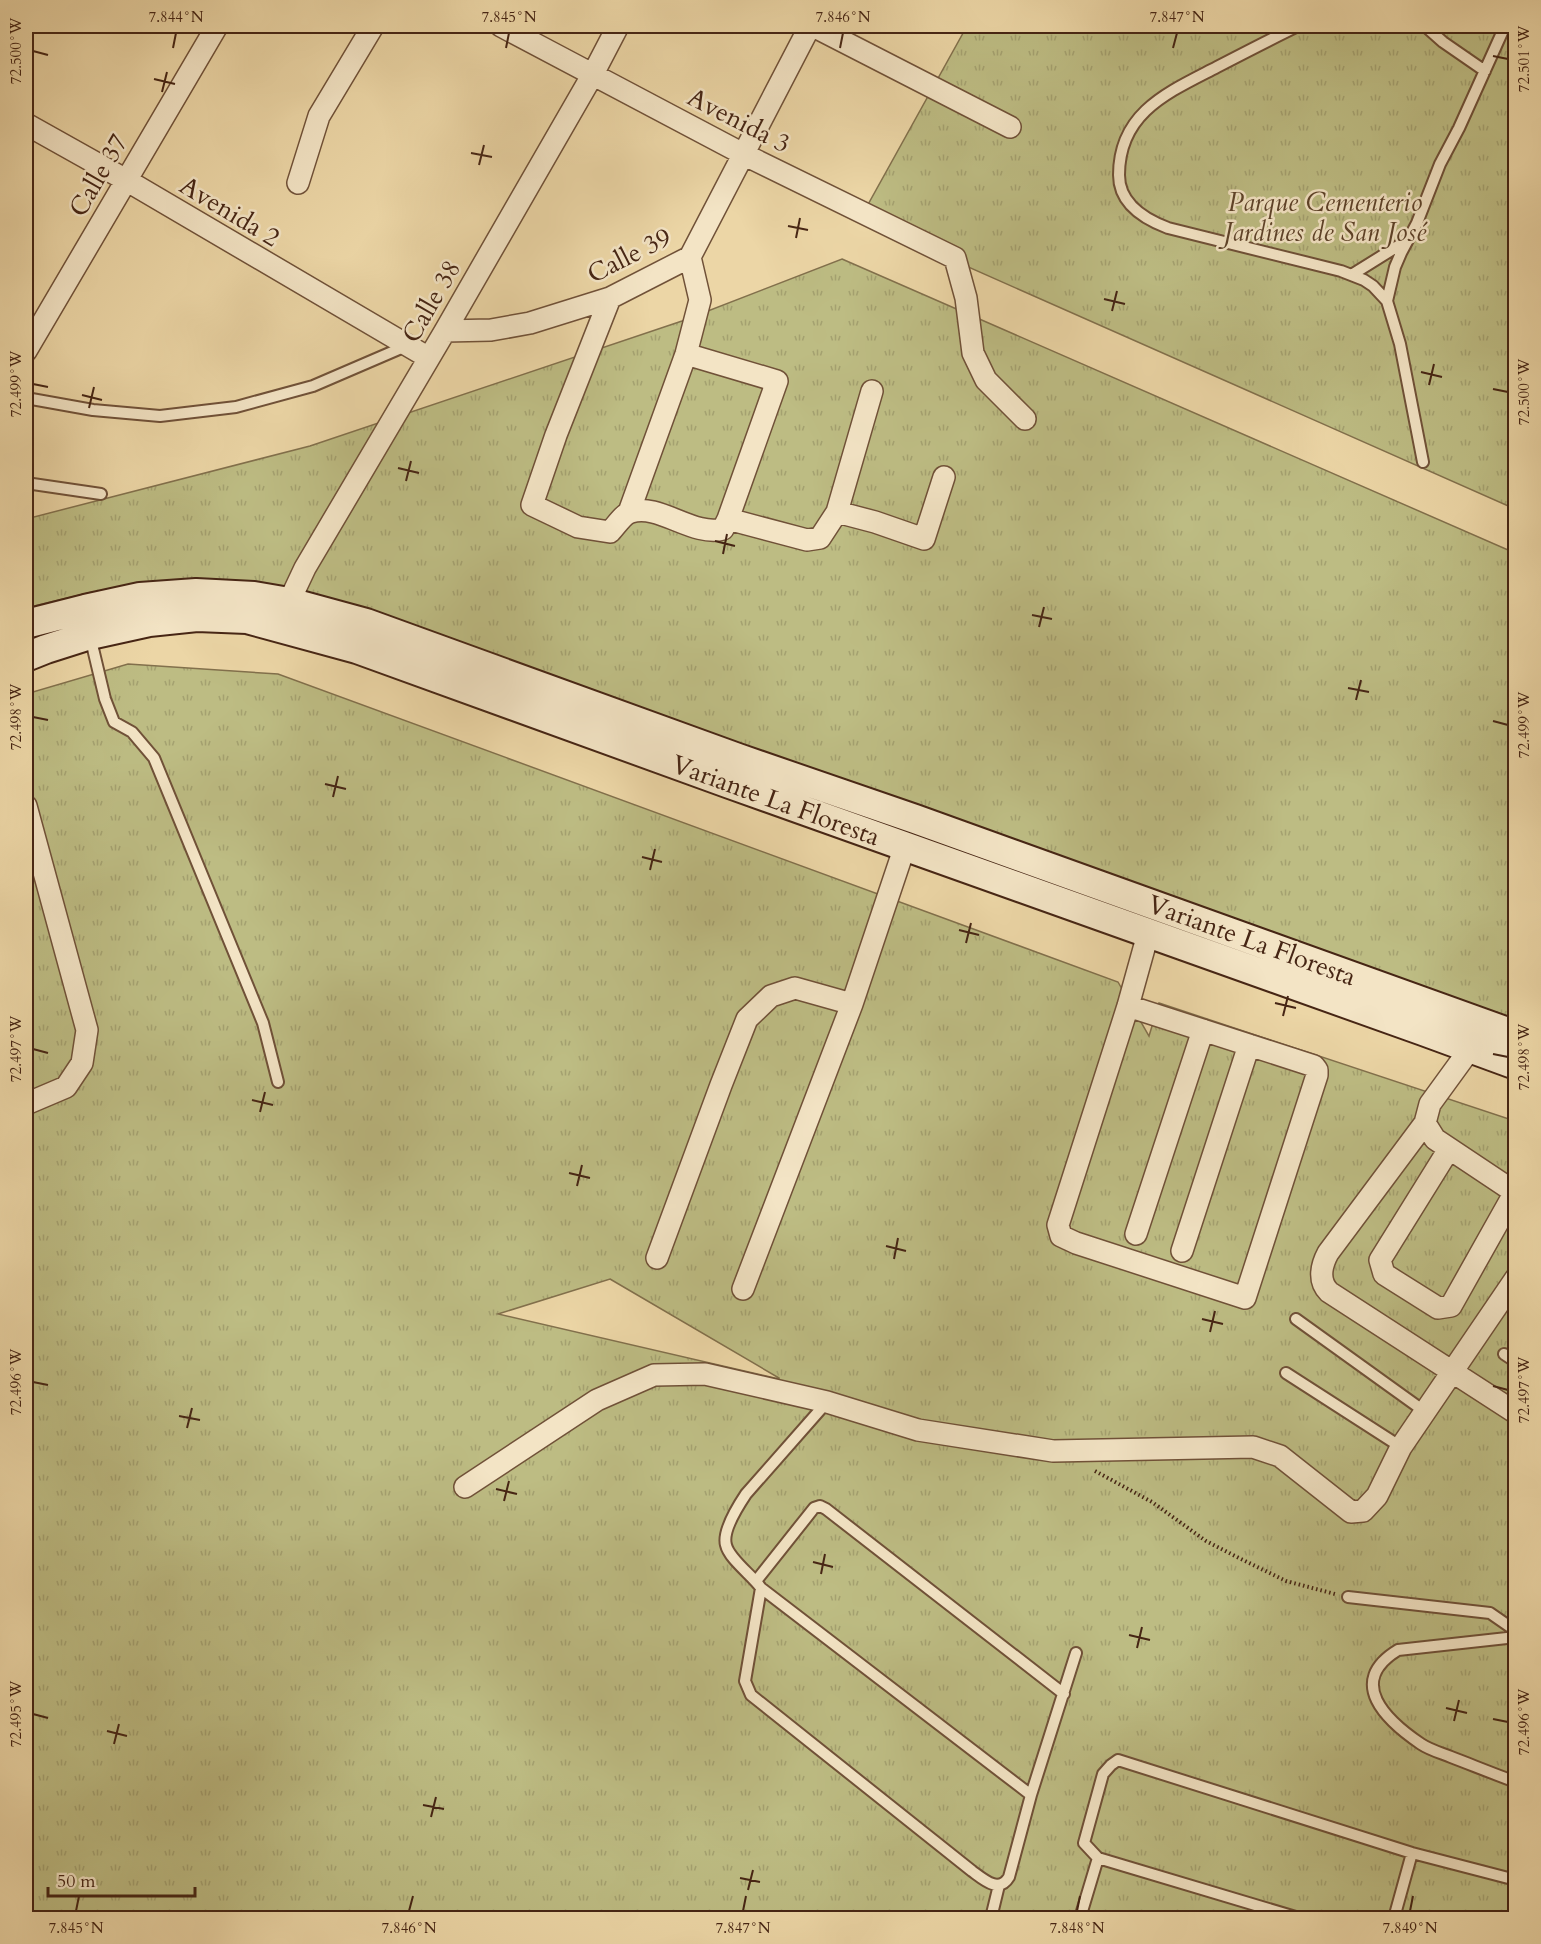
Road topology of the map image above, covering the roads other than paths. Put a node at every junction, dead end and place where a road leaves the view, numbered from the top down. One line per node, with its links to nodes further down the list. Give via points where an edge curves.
1 (217, 26): 14 (street, Calle 37)
2 (373, 26): 15 (street, via 319,116)
3 (501, 26): 10 (street, Avenida 3)
4 (618, 26): 10 (street, Calle 38)
5 (811, 26): 12 (street); 13 (street, Calle 39)
6 (1298, 26): 18 (lane, via 1151,105 1137,119 1124,142 1119,179 1134,209 1154,223)
7 (1425, 26): 9 (lane)
8 (1505, 26): 9 (lane)
9 (1485, 71): 16 (lane)
10 (592, 74): 13 (street, Avenida 3); 21 (street, Calle 38)
11 (26, 124): 14 (street, Avenida 2)
12 (1010, 127)
13 (745, 154): 17 (street, Calle 39); 28 (street, Avenida 3, via 955,258 966,298 973,353 986,380)
14 (126, 180): 22 (street, Avenida 2); 23 (street, Calle 37)
15 (298, 183)
16 (1409, 238): 18 (lane); 20 (lane, via 1395,267)
17 (690, 257): 19 (street, Calle 39); 24 (street, via 700,300)
18 (1353, 274): 20 (lane, via 1373,286)
19 (610, 298): 21 (street, Calle 39, via 530,323 491,330); 33 (street, via 532,505 578,527 610,532)
20 (1387, 301): 29 (lane, via 1400,344)
21 (445, 331): 25 (street, Calle 38)
22 (406, 346): 25 (street); 27 (lane, via 313,386 236,407 160,416)
23 (26, 351)
24 (686, 354): 33 (street); 35 (street, via 777,381)
25 (429, 358): 36 (street, Calle 38, via 305,568)
26 (872, 392): 34 (street)
27 (26, 398)
28 (1025, 419)
29 (1423, 462)
30 (944, 477): 34 (street, via 924,539)
31 (26, 483): 32 (lane)
32 (101, 495)
33 (629, 512): 35 (street, via 643,510 716,531 723,529)
34 (837, 513): 35 (street, via 820,538 807,540)
35 (728, 519)
36 (289, 602): 37 (main road, Variante La Floresta, via 195,592 140,597); 39 (main road, Variante La Floresta)
37 (26, 624)
38 (90, 635): 39 (main road, Variante La Floresta, via 149,622 197,617); 40 (main road, Variante La Floresta); 52 (lane, via 114,722 132,732 154,758 263,1023)
39 (362, 636): 42 (main road, Variante La Floresta); 43 (main road, Variante La Floresta, via 738,758)
40 (26, 657)
41 (26, 806): 53 (street, via 87,1030 82,1063 66,1086)
42 (905, 846): 44 (main road, Variante La Floresta); 45 (street)
43 (1140, 899): 44 (main road); 48 (main road, Variante La Floresta)
44 (1138, 930): 46 (street); 50 (main road, Variante La Floresta)
45 (852, 1004): 59 (street, via 795,988 771,996 747,1019); 61 (street)
46 (1128, 1006): 47 (street); 49 (street, via 1058,1225 1061,1236 1245,1298 1317,1075 1314,1066)
47 (1203, 1030): 49 (street); 57 (street)
48 (1515, 1035)
49 (1249, 1045): 58 (street)
50 (1470, 1049): 51 (main road, Variante La Floresta); 54 (street, via 1430,1104)
51 (1515, 1065)
52 (278, 1082)
53 (26, 1104)
54 (1425, 1123): 55 (street, via 1431,1135); 65 (street, via 1328,1253 1322,1280 1329,1292)
55 (1449, 1149): 56 (street); 56 (street, via 1380,1260 1384,1274 1438,1308 1451,1306)
56 (1515, 1192)
57 (1136, 1234)
58 (1182, 1251)
59 (657, 1258)
60 (1515, 1278): 65 (street)
61 (744, 1289)
62 (1296, 1318): 68 (lane)
63 (1504, 1354): 64 (lane)
64 (1515, 1362)
65 (1451, 1371): 68 (street); 69 (street)
66 (1286, 1373): 70 (lane)
67 (826, 1402): 70 (street, via 918,1430 1053,1451 1253,1447 1280,1456 1351,1512 1363,1511 1377,1496); 71 (street, via 705,1374 654,1375 597,1400); 72 (lane, via 746,1494 726,1534 729,1551)
68 (1424, 1411): 70 (street)
69 (1515, 1413)
70 (1401, 1447)
71 (465, 1487)
72 (759, 1585): 77 (lane, via 814,1508 820,1506); 79 (lane); 83 (lane, via 745,1681 752,1695 972,1871)
73 (1348, 1597): 74 (lane, via 1490,1613)
74 (1515, 1631)
75 (1515, 1637): 78 (lane, via 1398,1650 1378,1665 1372,1687 1384,1713 1421,1745)
76 (1076, 1653): 77 (lane)
77 (1064, 1694): 79 (lane)
78 (1515, 1782)
79 (1031, 1795): 83 (lane, via 1009,1877)
80 (1412, 1853): 81 (lane, via 1118,1760 1103,1774 1084,1843); 82 (lane); 87 (lane)
81 (1098, 1858): 85 (lane); 86 (lane)
82 (1515, 1880)
83 (999, 1885): 84 (lane)
84 (991, 1918)
85 (1080, 1918)
86 (1299, 1918)
87 (1394, 1918)

